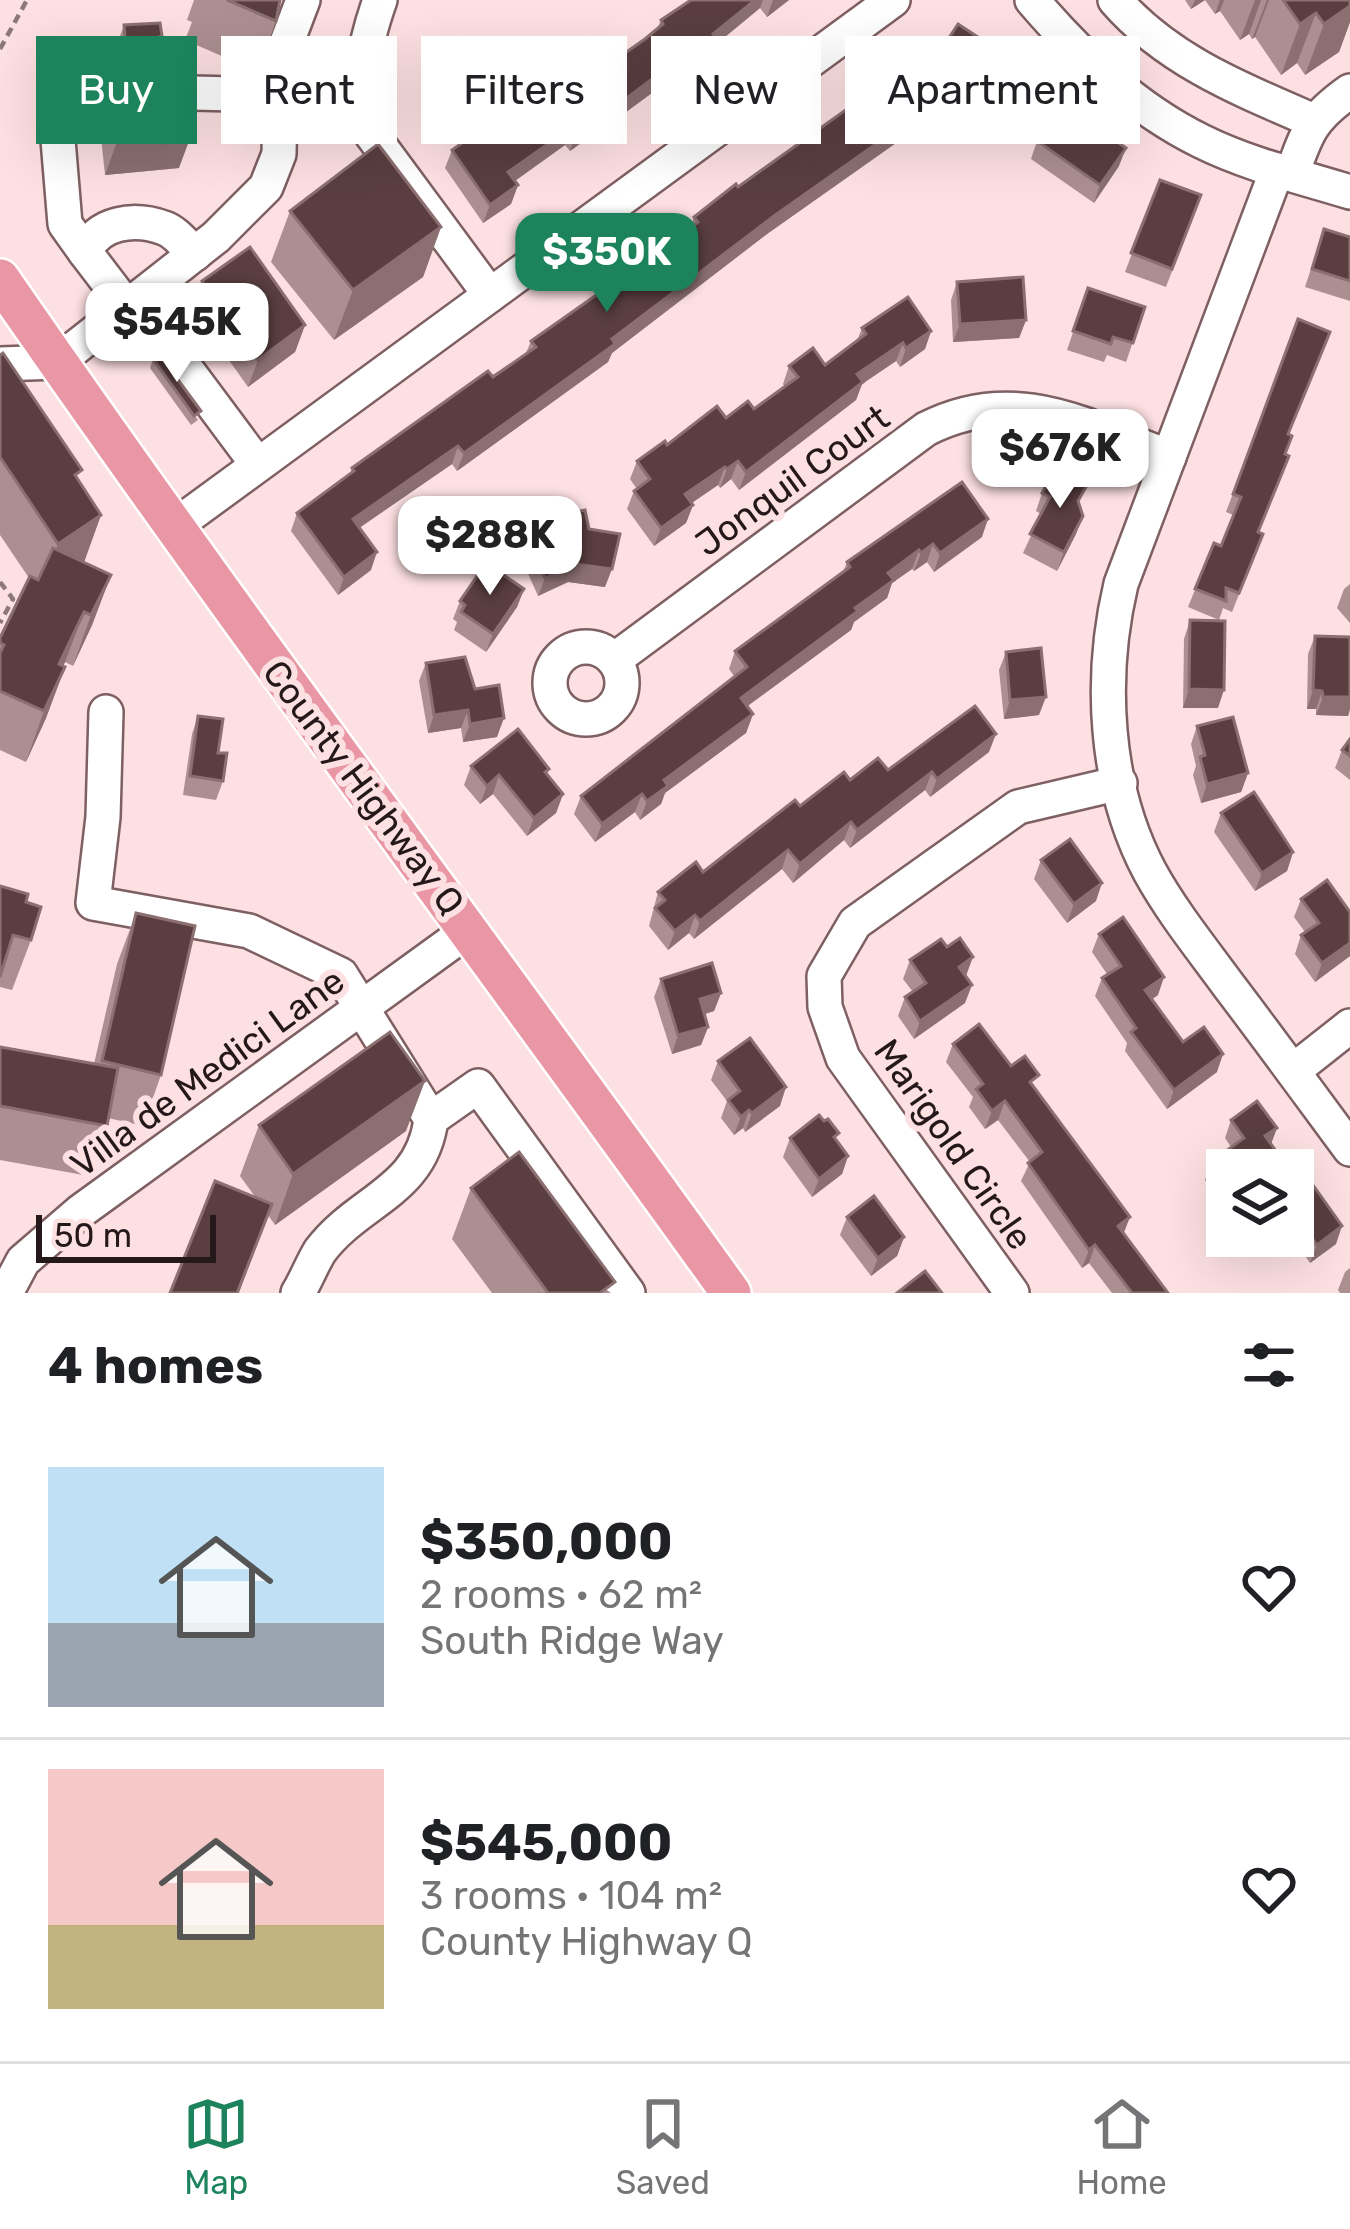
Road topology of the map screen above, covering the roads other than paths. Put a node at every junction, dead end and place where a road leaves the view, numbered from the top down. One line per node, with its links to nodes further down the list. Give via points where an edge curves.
1 (303, 0): 6 (street)
2 (380, 0): 16 (street, via 360,75 372,134)
3 (893, 0): 16 (street)
4 (1115, 0): 8 (street, via 1216,78)
5 (1038, 2): 11 (street, via 1128,94 1203,142)
6 (289, 36)
7 (1350, 91): 8 (street)
8 (1314, 121): 11 (street)
9 (58, 144): 13 (street, via 65,224)
10 (279, 144): 14 (street, via 276,170 253,203)
11 (1284, 172): 12 (street); 20 (street)
12 (1350, 192)
13 (85, 252): 14 (street, via 97,232 120,222 164,228); 17 (street)
14 (195, 254): 17 (street)
15 (0, 279): 18 (main road, County Highway Q)
16 (490, 295): 21 (street)
17 (131, 304): 18 (street); 21 (street)
18 (57, 362): 19 (street); 22 (main road, County Highway Q)
19 (0, 364)
20 (1168, 457): 23 (street, Jonquil Court, via 1055,413 990,408 954,415); 25 (street, via 1111,626 1108,721)
21 (257, 464): 22 (street)
22 (172, 528): 26 (main road, County Highway Q)
23 (614, 660)
24 (106, 712): 27 (street, via 93,903 249,931 341,975)
25 (1120, 783): 29 (street, via 1150,872); 36 (street, Marigold Circle, via 1018,807 855,923 824,976 825,1007 843,1058)
26 (470, 929): 27 (street, Villa de Medici Lane); 35 (main road, County Highway Q)
27 (361, 1010): 30 (street); 32 (street, Villa de Medici Lane, via 68,1221 23,1261)
28 (1350, 1026): 29 (street)
29 (1293, 1071): 31 (street)
30 (431, 1119): 33 (street, via 412,1172 321,1251); 34 (street, via 478,1086)
31 (1350, 1149)
32 (3, 1292)
33 (298, 1293)
34 (628, 1293)
35 (731, 1293)
36 (1012, 1293)

